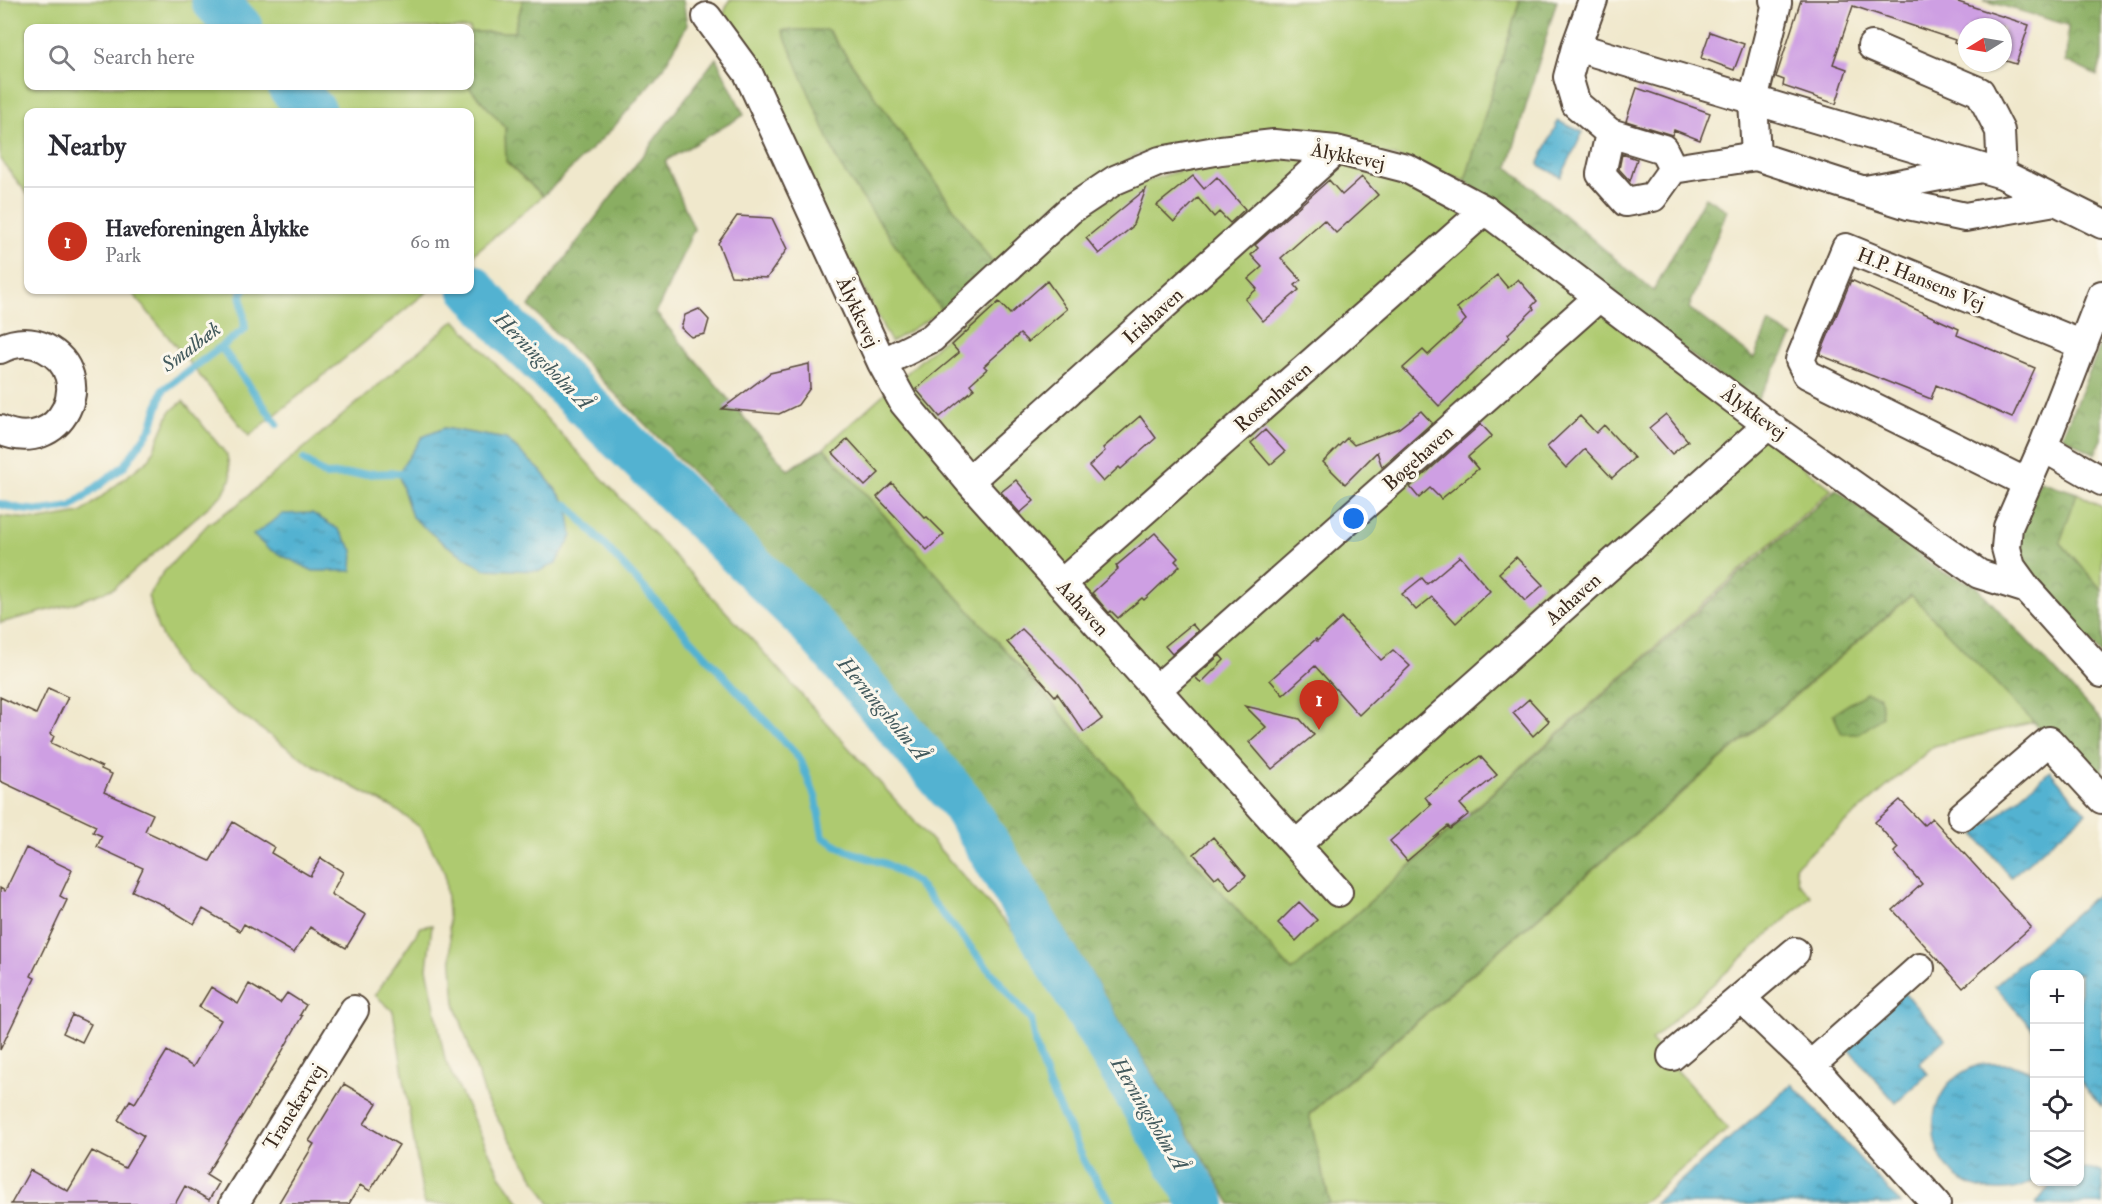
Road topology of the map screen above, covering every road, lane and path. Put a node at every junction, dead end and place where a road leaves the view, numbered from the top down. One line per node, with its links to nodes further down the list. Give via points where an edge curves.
1 (1593, 0): 5 (street)
2 (1774, 0): 6 (street, via 1777,3)
3 (707, 18): 20 (street, Ålykkevej, via 748,73)
4 (1872, 45): 11 (street, via 1980,92 2000,131)
5 (1576, 47): 6 (street); 7 (street, via 1568,77 1576,104)
6 (1752, 100): 9 (street); 11 (street)
7 (1610, 133): 10 (street, via 1663,149); 10 (street, via 1600,174 1626,201 1653,197)
8 (1336, 150): 14 (street, Ålykkevej, via 1406,168); 20 (street, Ålykkevej, via 1274,144 1221,150 1160,161 1115,180 1070,210 932,338); 24 (street, Irishaven)
9 (1756, 156): 10 (street); 12 (street)
10 (1673, 169)
11 (1992, 171): 12 (street); 13 (street)
12 (1863, 190): 13 (street, via 1965,217)
13 (2055, 201): 15 (street)
14 (1485, 210): 17 (street, Ålykkevej); 27 (street, Rosenhaven)
15 (2102, 224)
16 (2102, 295): 18 (street)
17 (1599, 297): 21 (street, Ålykkevej); 30 (street, Bøgehaven)
18 (2083, 345): 23 (street); 26 (street, H.P. Hansens Vej, via 1846,248 1800,360 1807,374)
19 (0, 349): 22 (street, via 23,342 48,349 65,367 71,392 65,412 51,428 25,437)
20 (882, 363): 24 (street, Aahaven, via 904,403)
21 (1768, 425): 28 (street, Ålykkevej, via 1979,574); 33 (street, Aahaven)
22 (0, 430)
23 (2043, 447): 25 (street); 26 (street)
24 (969, 481): 27 (street, Aahaven)
25 (2102, 481)
26 (2026, 483): 28 (street, via 2008,527 2006,548 2011,567)
27 (1061, 584): 30 (street, Aahaven)
28 (2028, 589): 29 (street)
29 (2102, 673)
30 (1156, 690): 33 (street, Aahaven)
31 (2102, 799): 32 (street, via 2049,741)
32 (1962, 816)
33 (1297, 844): 34 (street, Aahaven)
34 (1338, 892)
35 (1795, 952): 37 (street)
36 (1920, 968): 40 (street)
37 (1741, 998): 39 (street); 40 (street)
38 (354, 1010): 41 (street, Tranekærvej)
39 (1672, 1056)
40 (1811, 1065): 42 (street)
41 (234, 1204)
42 (1936, 1204)

